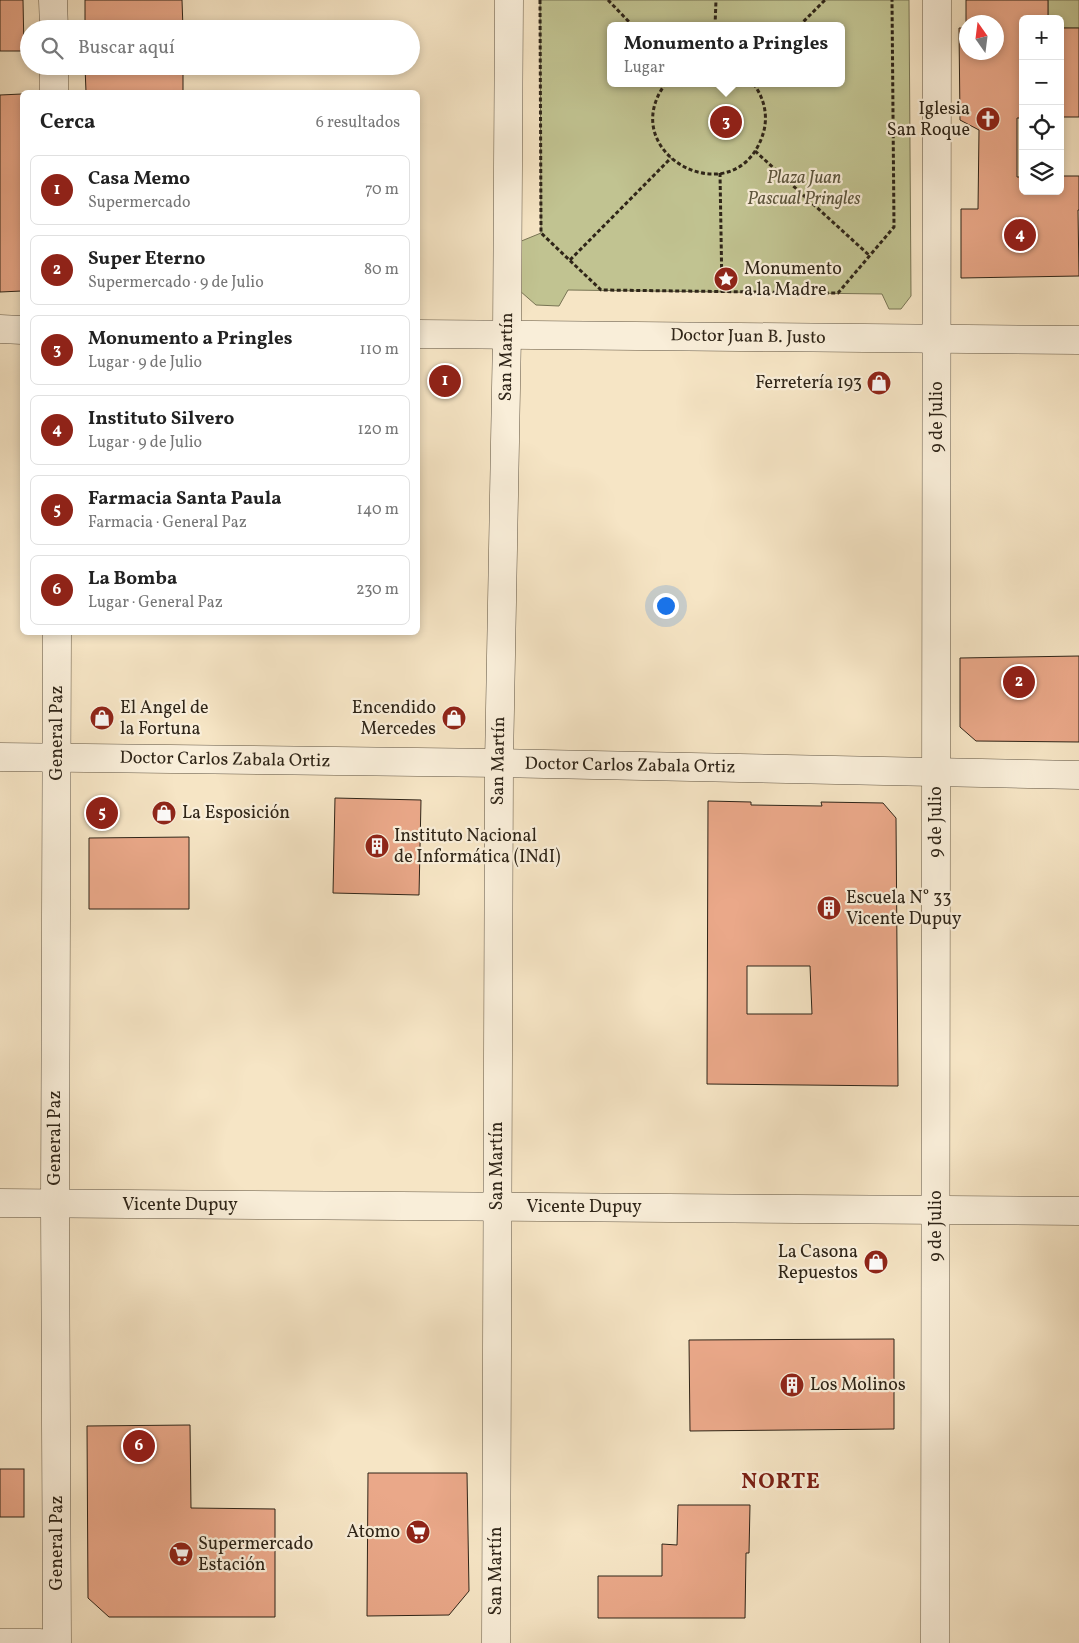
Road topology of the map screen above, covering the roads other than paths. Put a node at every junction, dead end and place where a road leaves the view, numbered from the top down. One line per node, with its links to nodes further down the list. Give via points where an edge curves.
1 (53, 0): 4 (street)
2 (509, 0): 10 (street, San Martín)
3 (937, 0): 11 (street, 9 de Julio)
4 (54, 20)
5 (54, 75): 6 (street)
6 (54, 90)
7 (0, 329): 8 (street)
8 (20, 330)
9 (420, 334): 10 (street, Doctor Juan B. Justo)
10 (507, 335): 11 (street, Doctor Juan B. Justo); 16 (street, San Martín)
11 (937, 338): 12 (street, Doctor Juan B. Justo); 17 (street, 9 de Julio)
12 (1079, 340)
13 (57, 635): 15 (street, General Paz)
14 (0, 757): 15 (street, Doctor Carlos Zabala Ortiz)
15 (56, 757): 16 (street, Doctor Carlos Zabala Ortiz); 20 (street, General Paz)
16 (499, 763): 17 (street, Doctor Carlos Zabala Ortiz); 21 (street, San Martín)
17 (936, 773): 18 (street, Doctor Carlos Zabala Ortiz); 22 (street, 9 de Julio)
18 (1079, 775)
19 (0, 1203): 20 (street, Vicente Dupuy)
20 (55, 1204): 21 (street, Vicente Dupuy); 26 (street, General Paz)
21 (497, 1207): 22 (street, Vicente Dupuy); 27 (street, San Martín)
22 (936, 1210): 23 (street, Vicente Dupuy); 28 (street, 9 de Julio)
23 (1079, 1211)
24 (0, 1642): 25 (street)
25 (40, 1643)
26 (57, 1643)
27 (496, 1643)
28 (935, 1643)

